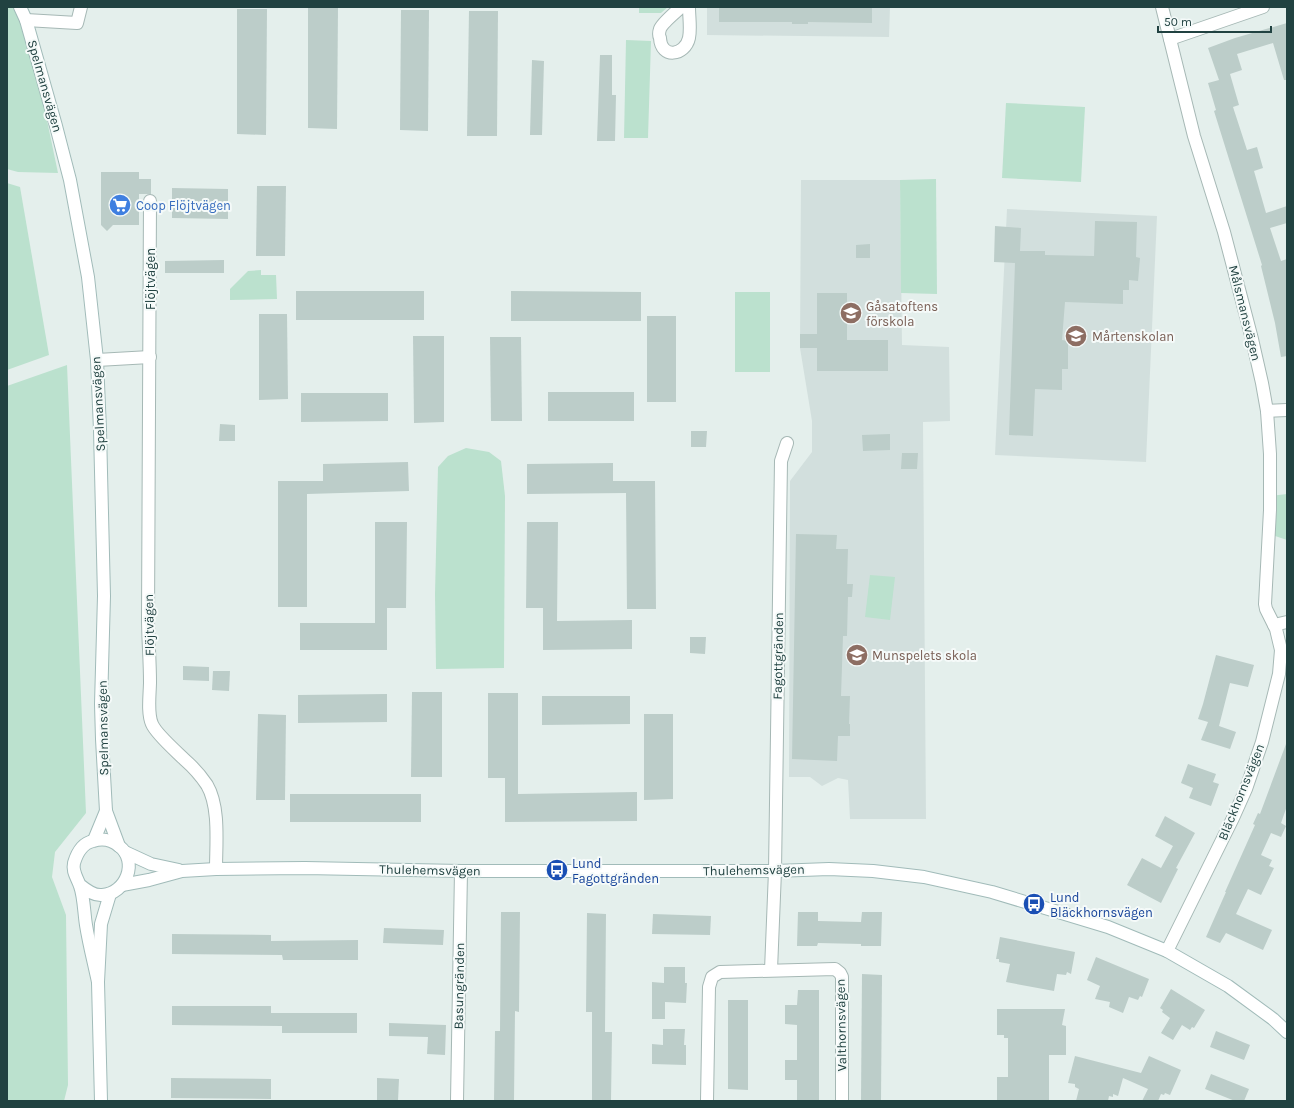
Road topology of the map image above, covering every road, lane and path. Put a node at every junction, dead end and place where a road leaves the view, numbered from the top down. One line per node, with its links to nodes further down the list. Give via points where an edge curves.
1 (20, 7): 7 (street, Spelmansvägen)
2 (81, 7): 7 (street, via 77,23)
3 (681, 7): 4 (street, via 659,30 660,43 664,51 671,54 680,52 689,38)
4 (689, 7)
5 (1162, 7): 8 (street, Målsmansvägen)
6 (1263, 7): 8 (street)
7 (26, 20): 11 (street, Spelmansvägen, via 70,180 88,277)
8 (1170, 39): 13 (street, Målsmansvägen, via 1194,136 1224,232 1252,339)
9 (150, 201): 10 (street, Flöjtvägen)
10 (150, 357): 11 (street); 20 (street, Flöjtvägen, via 149,706 152,724 164,740 194,769 211,795 214,806)
11 (97, 360): 17 (street, Spelmansvägen, via 104,596 101,732)
12 (1287, 410): 13 (street)
13 (1267, 412): 16 (street, Målsmansvägen, via 1270,496 1265,604)
14 (787, 443): 22 (street, Fagottgränden, via 781,460)
15 (1287, 622): 16 (street)
16 (1274, 625): 27 (street, Bläckhornsvägen, via 1281,650 1280,662 1262,742 1233,818)
17 (106, 811): 18 (street, Spelmansvägen); 19 (street, Spelmansvägen)
18 (94, 840): 19 (street, via 111,841); 25 (street, Spelmansvägen, via 80,850 74,864 74,875)
19 (122, 849): 21 (street, Thulehemsvägen, via 151,864); 24 (street, Spelmansvägen, via 130,863 128,875)
20 (216, 869): 21 (street, Thulehemsvägen); 23 (street, Thulehemsvägen, via 305,868)
21 (182, 871): 24 (street, Thulehemsvägen)
22 (775, 871): 23 (street, Thulehemsvägen); 27 (street, Thulehemsvägen, via 829,869 924,877 992,892 1108,926); 28 (street)
23 (461, 872): 32 (street, Basungränden)
24 (122, 885): 26 (street)
25 (80, 886): 26 (street, via 101,896); 29 (street, Spelmansvägen)
26 (110, 894): 29 (street, Spelmansvägen, via 101,924)
27 (1168, 951): 30 (street, Thulehemsvägen, via 1228,986)
28 (771, 970): 33 (street, Valthornsvägen, via 720,972 710,981); 34 (street, Valthornsvägen, via 834,968 840,973)
29 (98, 982): 31 (street, Spelmansvägen)
30 (1287, 1032)
31 (101, 1101)
32 (458, 1101)
33 (706, 1101)
34 (842, 1101)

